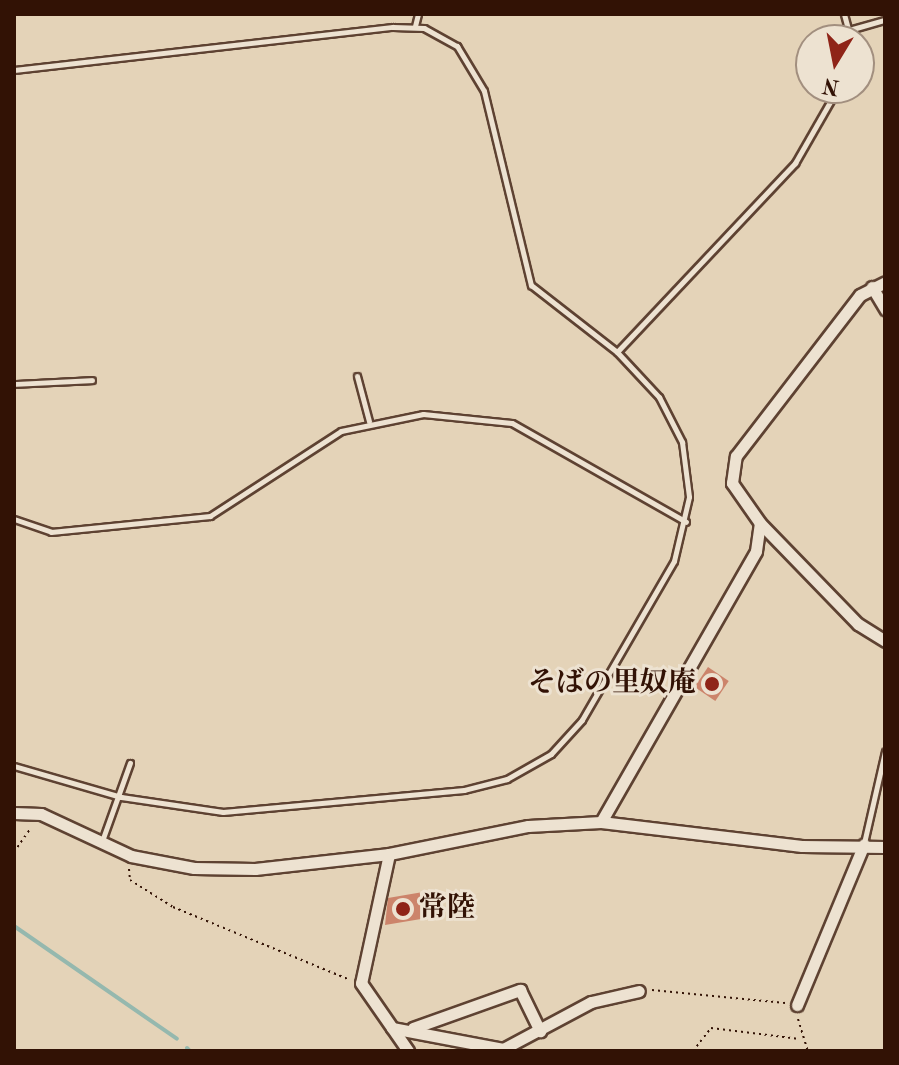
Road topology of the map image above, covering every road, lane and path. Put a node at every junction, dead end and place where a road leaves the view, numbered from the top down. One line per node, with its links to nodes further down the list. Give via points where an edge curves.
1 (418, 14): 2 (lane)
2 (415, 26): 3 (lane); 8 (lane, via 457,46 479,76 531,285)
3 (14, 70)
4 (829, 104): 8 (lane, via 795,163)
5 (885, 282): 6 (street)
6 (872, 287): 7 (street); 15 (street, via 736,456 732,483)
7 (885, 309)
8 (617, 352): 14 (lane, via 645,378 677,430 688,468)
9 (357, 376): 12 (lane)
10 (92, 380): 11 (lane)
11 (14, 384)
12 (369, 421): 13 (lane, via 320,442 210,516 51,532); 14 (lane, via 423,414 512,423)
13 (14, 519)
14 (686, 522): 20 (lane, via 674,561 582,720 531,768 464,790 247,811)
15 (760, 523): 16 (street, via 858,624); 23 (street, via 756,551)
16 (885, 641)
17 (885, 751): 25 (lane)
18 (130, 763): 20 (lane)
19 (14, 766): 20 (lane)
20 (121, 797): 24 (lane)
21 (14, 813): 22 (street)
22 (41, 814): 24 (street); 27 (path)
23 (601, 822): 25 (street, via 802,846); 28 (street, via 528,826)
24 (101, 842): 29 (street)
25 (864, 844): 26 (street); 32 (street)
26 (885, 847)
27 (14, 852)
28 (389, 854): 29 (street, via 255,869); 30 (street)
29 (131, 856): 30 (path, via 130,880 173,907)
30 (361, 983): 33 (street)
31 (639, 991): 32 (path, via 687,988); 35 (street, via 591,1002)
32 (797, 1005): 36 (path)
33 (392, 1028): 34 (street); 37 (street)
34 (412, 1029): 35 (street, via 484,1050 503,1049); 35 (street, via 520,990)
35 (540, 1031)
36 (800, 1039): 38 (path, via 711,1028); 39 (path)
37 (408, 1051)
38 (693, 1051)
39 (808, 1051)

